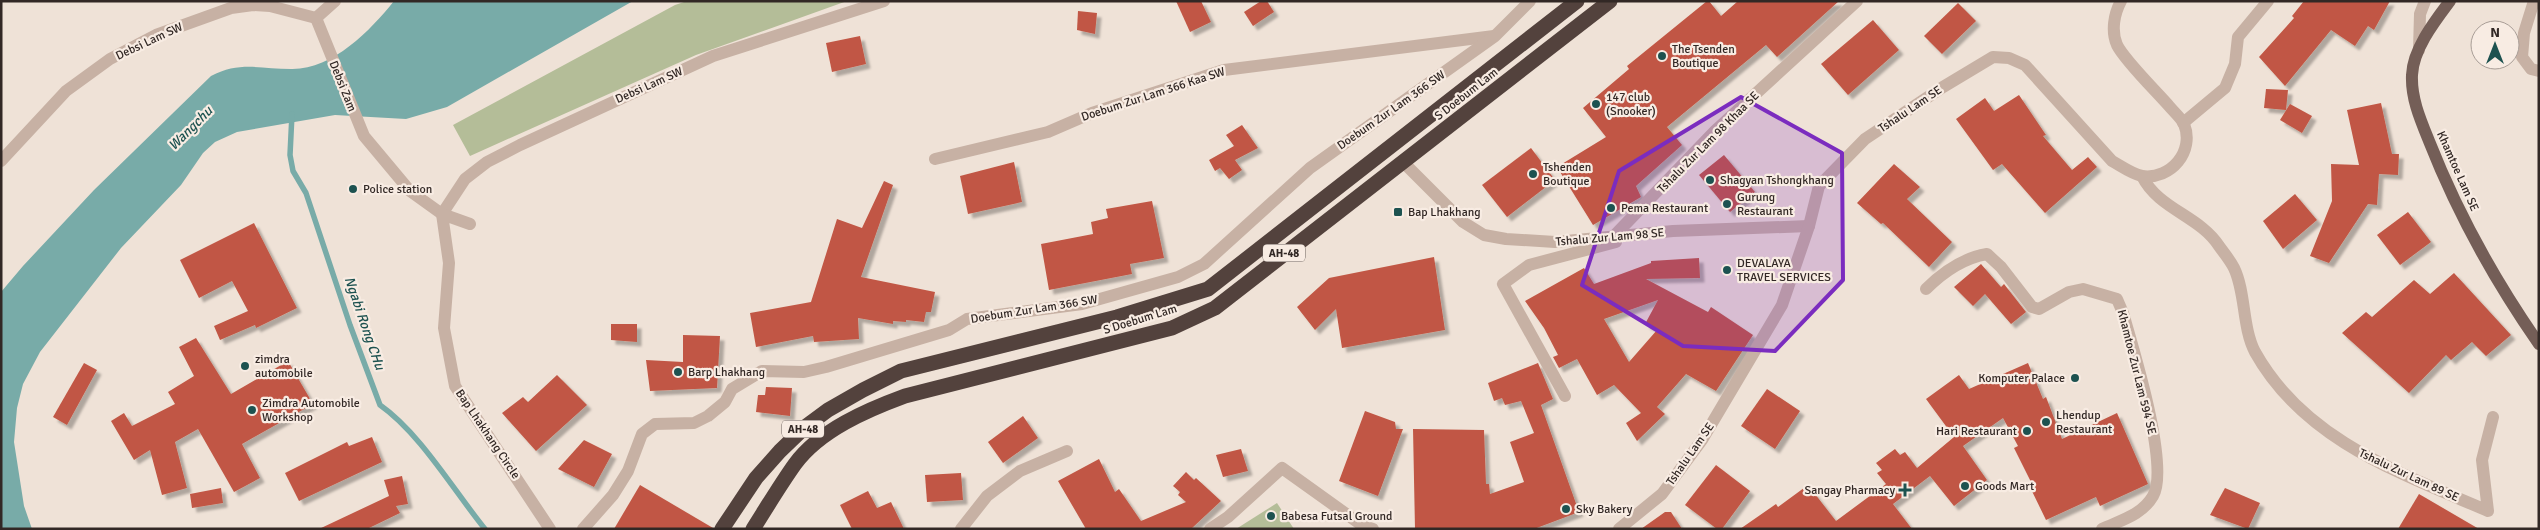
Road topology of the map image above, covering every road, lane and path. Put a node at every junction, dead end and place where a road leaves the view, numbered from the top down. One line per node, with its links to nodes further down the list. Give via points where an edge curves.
1 (335, 1): 12 (street)
2 (884, 1): 21 (street, Debsi Lam SW, via 713,56 520,144 487,162 465,179)
3 (1530, 1): 13 (street, Doebum Zur Lam 366 SW)
4 (1577, 1): 34 (highway, S Doebum Lam / AH-48, via 1208,289 1126,314 901,371 828,410 805,427 756,478)
5 (1610, 1): 19 (highway, S Doebum Lam / AH-48)
6 (1856, 1): 25 (street, Tshalu Zur Lam 98 Khaa SE, via 1715,131)
7 (2121, 1): 16 (street, via 2114,26 2118,46)
8 (2268, 1): 16 (street, via 2238,37 2235,64 2225,88)
9 (2425, 1): 14 (street, via 2420,14)
10 (2450, 1): 14 (main road, Khamtoe Lam SE)
11 (2534, 1): 15 (street, via 2524,33 2522,57 2531,69)
12 (316, 18): 18 (street, Debsi Lam SW, via 270,6 252,5 231,8 156,35 110,59 66,91); 21 (street, Debsi Zam, via 364,136 410,191)
13 (1495, 36): 17 (street, Doebum Zur Lam 366 Kaa SW, via 1224,70 1092,113 1048,132); 33 (street, Doebum Zur Lam 366 SW, via 1310,168 1204,264 1178,277 1082,304 967,319 948,330 826,367 804,372 762,371 732,389 725,402 708,416 694,423 655,424 642,434 628,471 613,495)
14 (2419, 51): 27 (main road, Khamtoe Lam SE, via 2412,73 2414,97 2437,162 2466,222)
15 (2539, 71)
16 (2183, 123): 20 (street, via 2186,145 2182,159 2171,169)
17 (935, 159)
18 (1, 162)
19 (1403, 162): 25 (street, Tshalu Zur Lam 98 SE, via 1463,222 1484,235 1527,242); 31 (highway, S Doebum Lam / AH-48, via 1215,308 1172,328 905,396 872,408 819,440 796,463)
20 (2142, 176): 23 (street, Tshalu Lam SE, via 2112,161 2025,65 2009,58 1993,57 1865,139 1819,186); 29 (street, Tshalu Zur Lam 89 SE, via 2148,189 2213,236 2234,269 2254,350 2275,383 2303,413 2349,448 2488,511 2482,460)
21 (442, 214): 22 (street); 32 (street, Bap Lhakhang Circle, via 449,263 444,328 454,386)
22 (470, 224)
23 (1809, 226): 24 (street, Tshalu Zur Lam 98 SE); 38 (street, Tshalu Lam SE, via 1782,305 1702,440 1662,494)
24 (1645, 234): 25 (street, Tshalu Zur Lam 98 SE); 28 (street, via 1529,265 1504,284)
25 (1614, 236)
26 (1926, 289): 39 (street, Khamtoe Zur Lam 594 SE, via 1938,277 1967,259 1987,254 2032,307 2039,309 2069,292 2082,289 2117,299 2124,313 2152,423 2156,488 2142,509)
27 (2539, 344)
28 (1565, 396)
29 (2493, 417)
30 (1067, 451): 35 (street, via 1020,471 987,496)
31 (753, 528)
32 (550, 529)
33 (583, 529)
34 (722, 529)
35 (961, 529)
36 (1210, 529): 37 (street, via 1282,468 1363,526)
37 (1373, 529)
38 (1619, 529)
39 (2102, 529)

